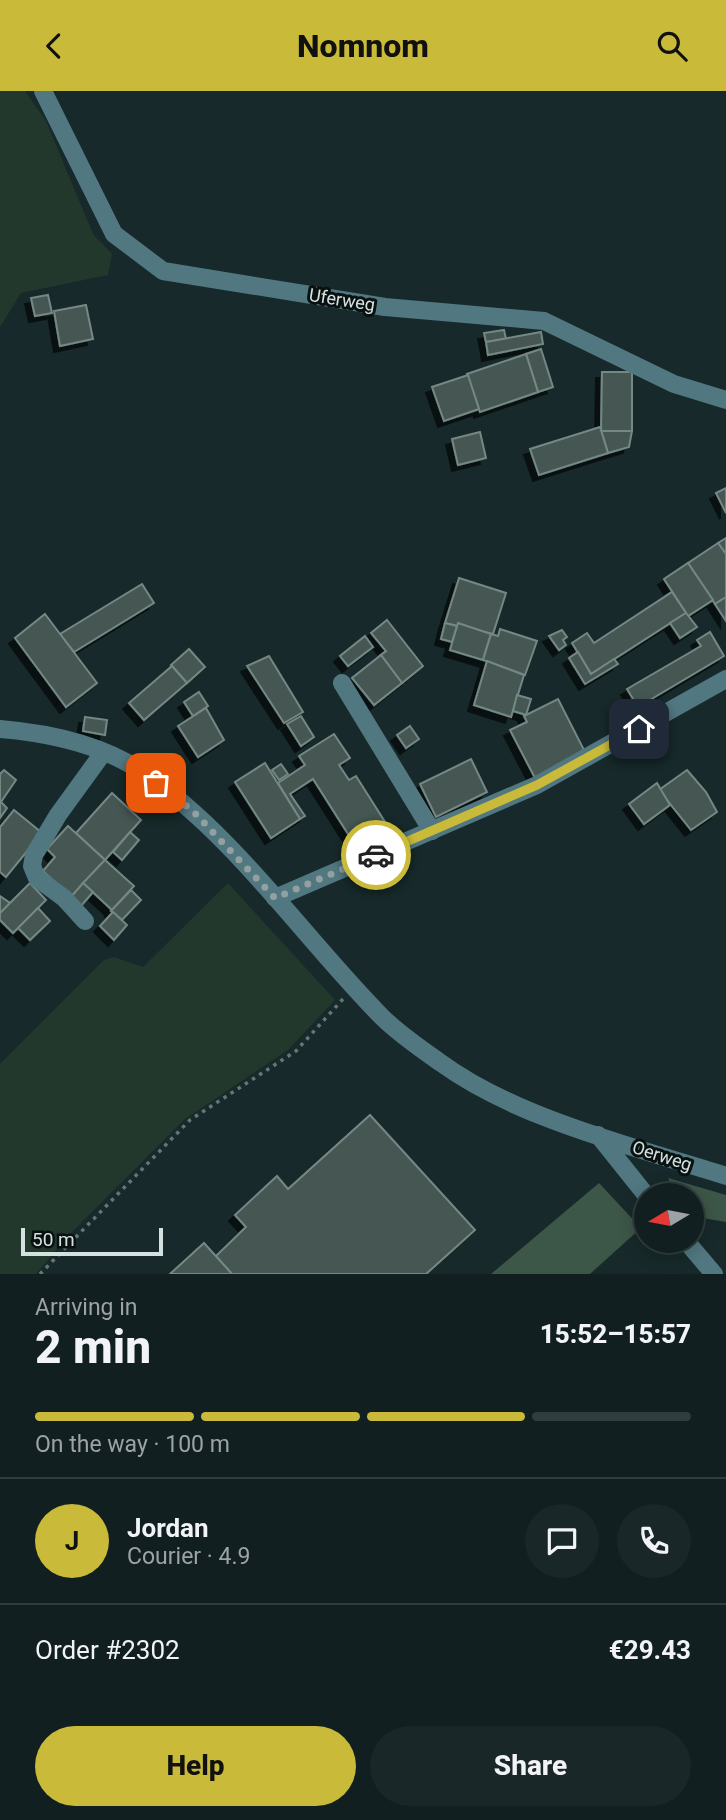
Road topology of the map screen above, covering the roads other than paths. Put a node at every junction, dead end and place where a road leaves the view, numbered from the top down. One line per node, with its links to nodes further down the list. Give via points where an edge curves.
1 (43, 91): 2 (street, Uferweg, via 114,234 163,271 385,307 544,321 674,383)
2 (726, 400)
3 (726, 679): 7 (street, via 537,785)
4 (342, 683): 7 (street)
5 (0, 729): 6 (street, Oerweg, via 33,732)
6 (103, 753): 8 (street, Oerweg, via 139,770 192,810); 9 (street, via 58,815 32,866 37,878)
7 (432, 831): 8 (street)
8 (275, 898): 10 (street, Oerweg, via 384,1020 443,1065 515,1104)
9 (85, 921)
10 (598, 1135): 11 (street, Oerweg); 12 (street)
11 (726, 1176)
12 (636, 1183)
13 (696, 1253): 14 (street)
14 (714, 1274)

